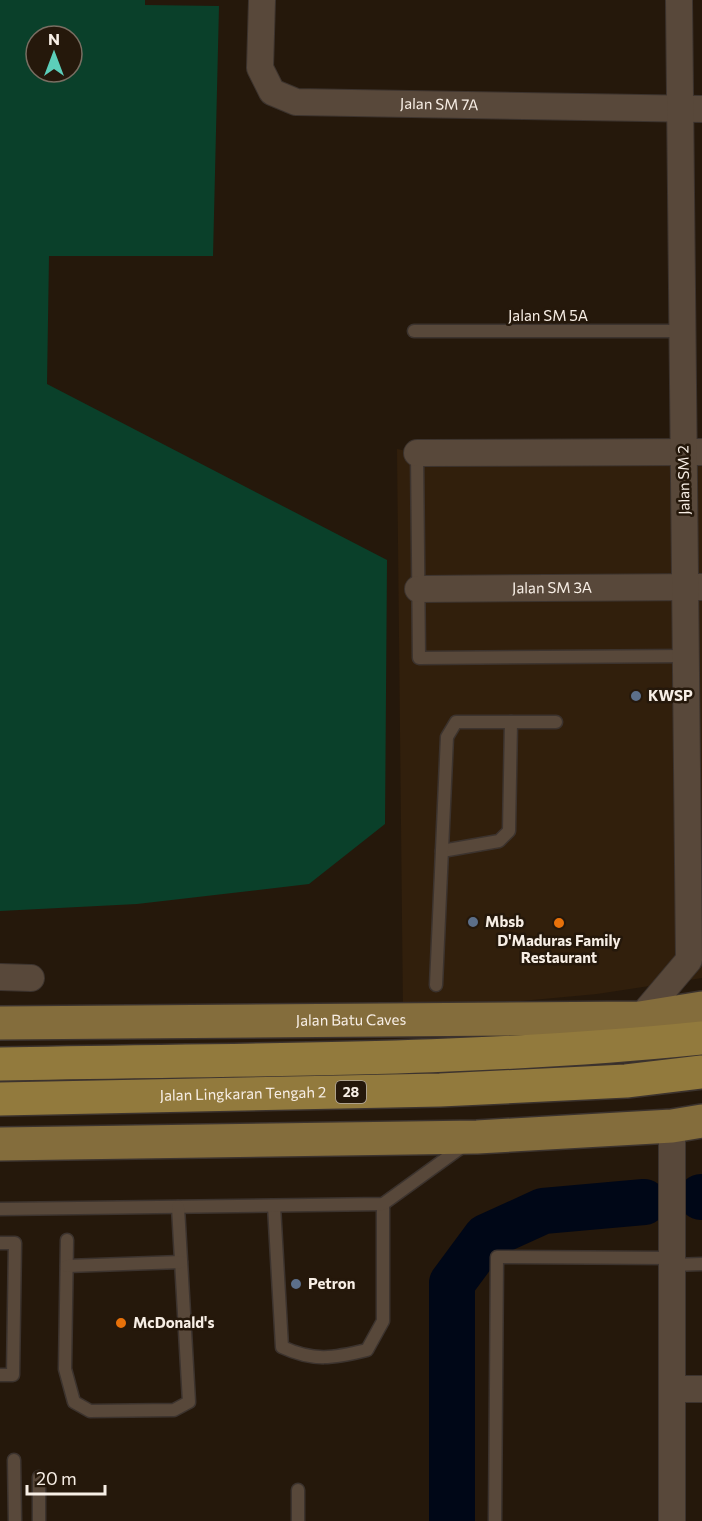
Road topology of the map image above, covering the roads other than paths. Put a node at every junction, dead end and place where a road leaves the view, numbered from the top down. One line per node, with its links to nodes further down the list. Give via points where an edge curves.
1 (262, 0): 3 (street, Jalan SM 7A, via 260,68 272,92 296,102)
2 (679, 0): 3 (street, Jalan SM 2)
3 (691, 109): 4 (street, Jalan SM 2)
4 (692, 331): 5 (lane, Jalan SM 5A); 6 (street, Jalan SM 2)
5 (414, 332)
6 (693, 452): 7 (street); 8 (street, Jalan SM 2)
7 (417, 453): 9 (lane)
8 (694, 587): 9 (street, Jalan SM 3A); 10 (street, Jalan SM 2)
9 (418, 589): 10 (lane, via 419,658)
10 (686, 656): 14 (street, Jalan SM 2)
11 (511, 722): 12 (lane); 13 (lane, via 509,831 499,841); 13 (lane, via 456,722 447,737)
12 (556, 722)
13 (442, 851): 17 (lane)
14 (698, 962): 19 (street, Jalan SM 2)
15 (0, 977): 16 (street)
16 (31, 978)
17 (436, 985)
18 (702, 1008): 19 (main road, Jalan Batu Caves)
19 (640, 1018): 20 (main road, Jalan Batu Caves)
20 (47, 1022): 21 (main road, Jalan Batu Caves); 23 (main road, via 26,1026)
21 (0, 1023)
22 (702, 1038): 24 (highway, via 439,1055)
23 (0, 1047)
24 (0, 1064)
25 (702, 1072): 26 (highway, Jalan Lingkaran Tengah 2 / 28, via 626,1081 440,1090)
26 (0, 1099)
27 (0, 1119): 31 (main road, via 30,1141)
28 (687, 1124): 29 (main road); 39 (street)
29 (477, 1137): 31 (main road); 32 (lane)
30 (0, 1144): 31 (main road)
31 (48, 1144)
32 (383, 1204): 33 (lane); 33 (lane, via 383,1321 367,1350 330,1359 298,1355 282,1347)
33 (274, 1206): 34 (lane)
34 (178, 1207): 35 (lane); 38 (lane)
35 (0, 1209)
36 (67, 1240): 41 (lane)
37 (0, 1243): 42 (lane, via 15,1243 13,1375)
38 (181, 1262): 41 (lane); 41 (lane, via 189,1402 174,1410 90,1410 74,1402 65,1369)
39 (672, 1262): 40 (lane); 43 (street); 51 (lane, via 497,1257)
40 (702, 1263)
41 (67, 1266)
42 (0, 1375)
43 (672, 1389): 44 (street); 52 (street)
44 (702, 1389)
45 (14, 1460): 48 (lane)
46 (39, 1477): 49 (lane)
47 (298, 1490): 50 (lane)
48 (15, 1521)
49 (39, 1521)
50 (298, 1521)
51 (495, 1521)
52 (672, 1521)

